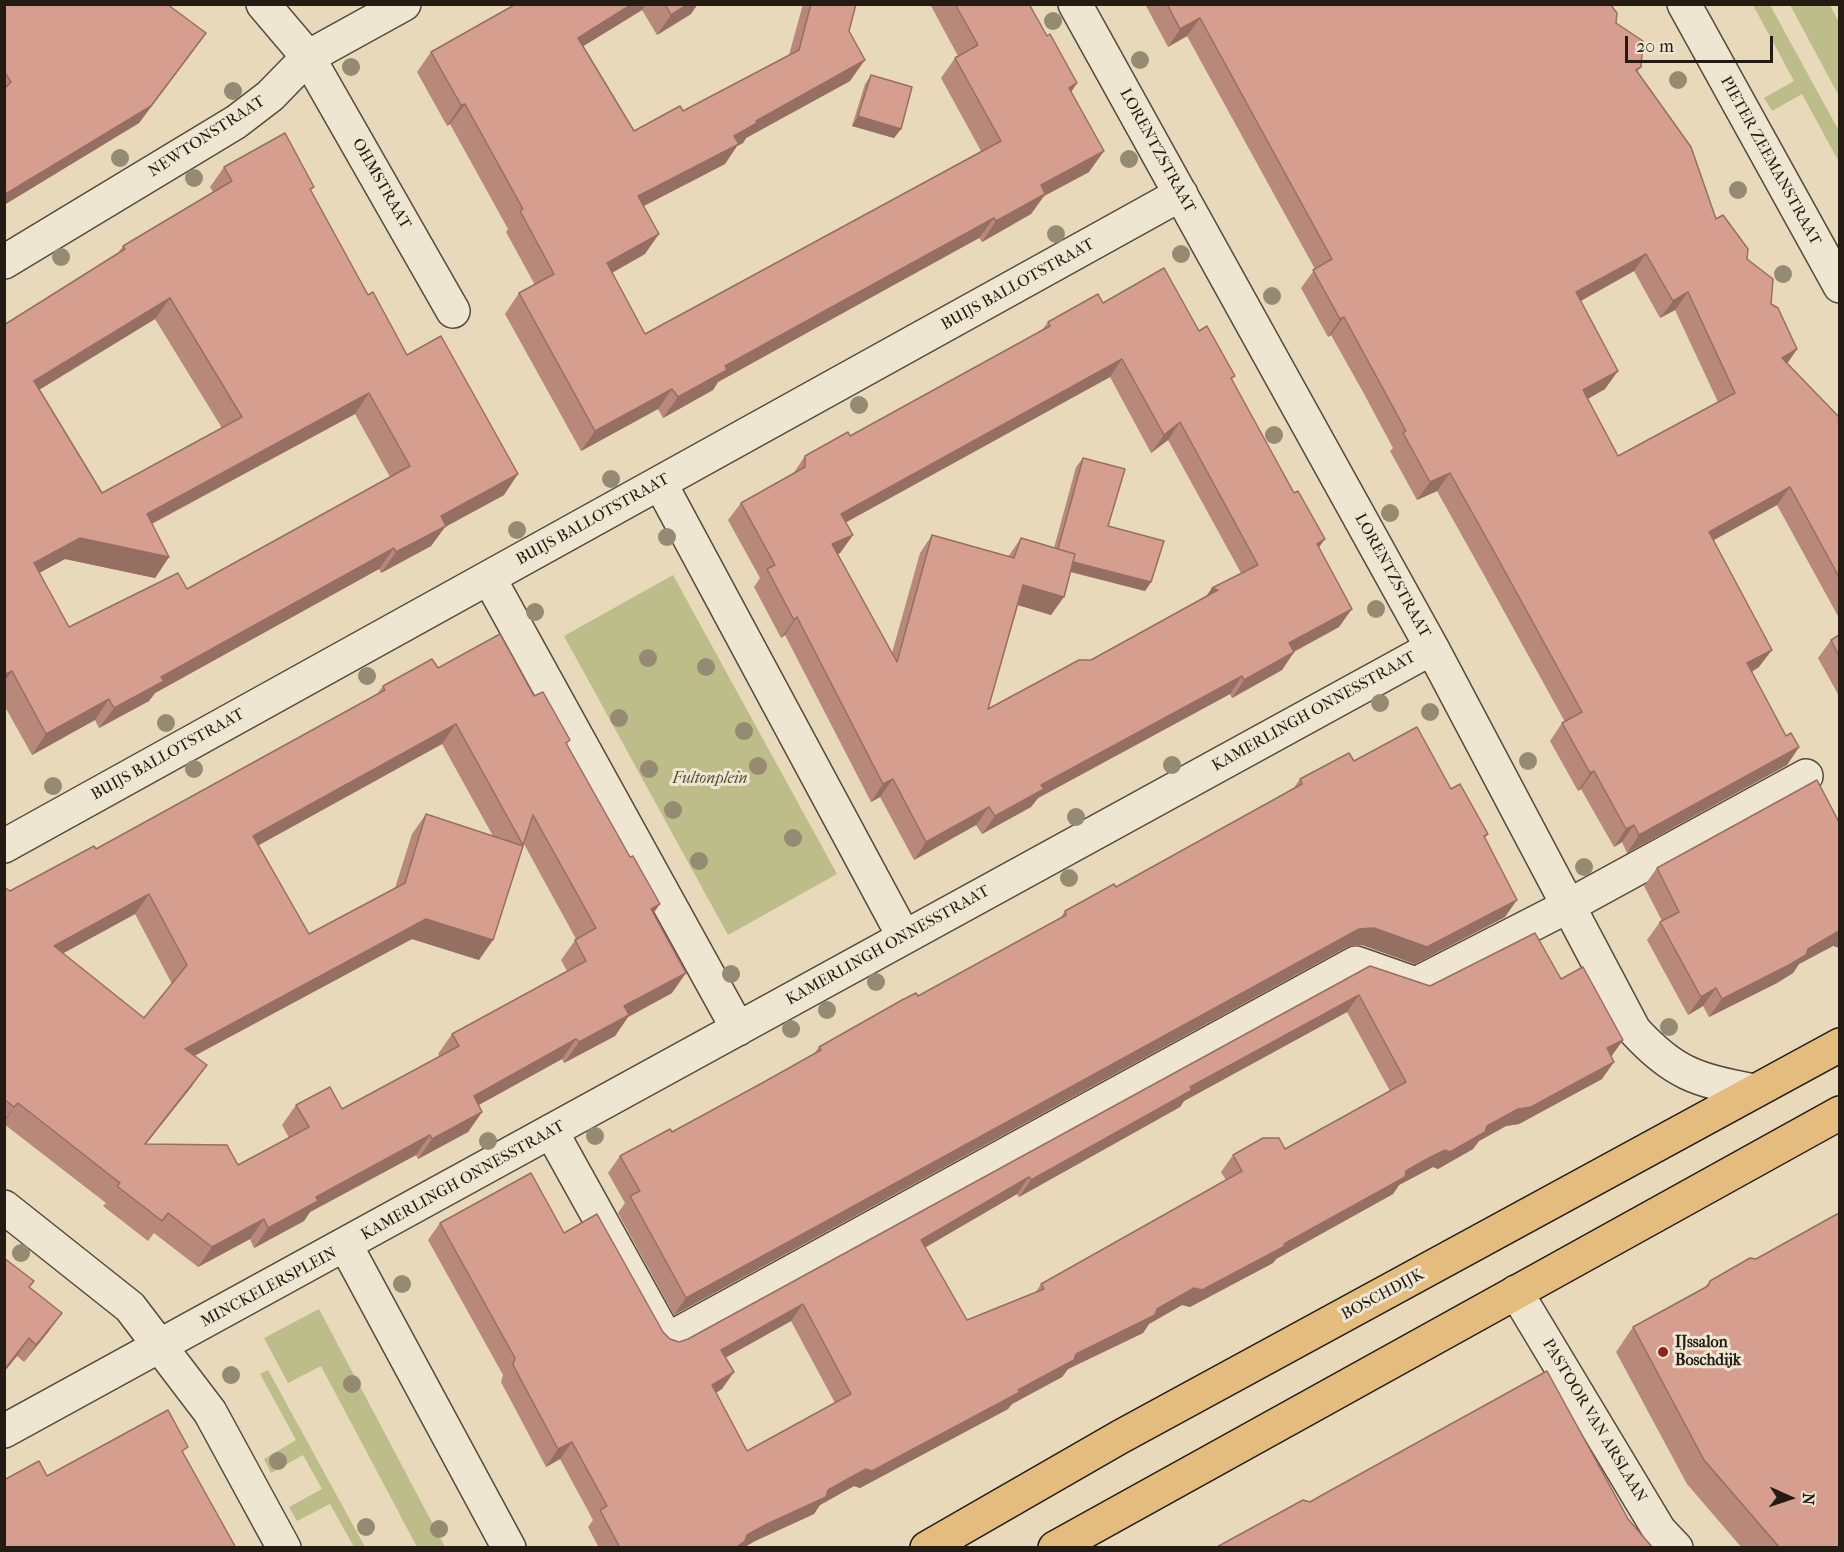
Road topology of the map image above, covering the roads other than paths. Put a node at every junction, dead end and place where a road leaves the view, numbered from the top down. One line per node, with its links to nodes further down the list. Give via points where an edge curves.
1 (263, 4): 5 (street, OHMSTRAAT)
2 (404, 4): 5 (street, NEWTONSTRAAT)
3 (1075, 4): 6 (street, LORENTZSTRAAT)
4 (1684, 4): 8 (street, PIETER ZEEMANSTRAAT)
5 (308, 57): 7 (street, NEWTONSTRAAT, via 270,96 236,122); 9 (street, OHMSTRAAT)
6 (1181, 194): 10 (street, BUIJS BALLOTSTRAAT); 12 (street, LORENTZSTRAAT)
7 (4, 262)
8 (1839, 286)
9 (453, 311)
10 (660, 483): 11 (street, BUIJS BALLOTSTRAAT); 16 (street)
11 (489, 578): 14 (street, BUIJS BALLOTSTRAAT); 17 (street)
12 (1432, 648): 15 (street, LORENTZSTRAAT); 16 (street, KAMERLINGH ONNESSTRAAT)
13 (1806, 776): 15 (street)
14 (4, 846)
15 (1570, 905): 19 (street, LORENTZSTRAAT, via 1634,1030 1658,1056 1677,1069 1712,1083); 21 (street, via 1416,984 1356,963 667,1340)
16 (904, 938): 17 (street, KAMERLINGH ONNESSTRAAT)
17 (738, 1029): 21 (street, KAMERLINGH ONNESSTRAAT)
18 (1839, 1045): 19 (main road, BOSCHDIJK)
19 (1754, 1091): 29 (main road, BOSCHDIJK, via 1120,1437)
20 (1839, 1113): 24 (main road)
21 (551, 1131): 23 (street, KAMERLINGH ONNESSTRAAT)
22 (4, 1207): 25 (street, via 116,1294)
23 (346, 1246): 25 (street, MINCKELERSPLEIN); 28 (street, MINCKELERSPLEIN)
24 (1516, 1292): 30 (main road); 31 (street, PASTOOR VAN ARSLAAN, via 1659,1530)
25 (162, 1346): 26 (street, MINCKELERSPLEIN); 27 (street, via 210,1412)
26 (4, 1431)
27 (284, 1548)
28 (509, 1548)
29 (927, 1548)
30 (1055, 1548)
31 (1676, 1548)

